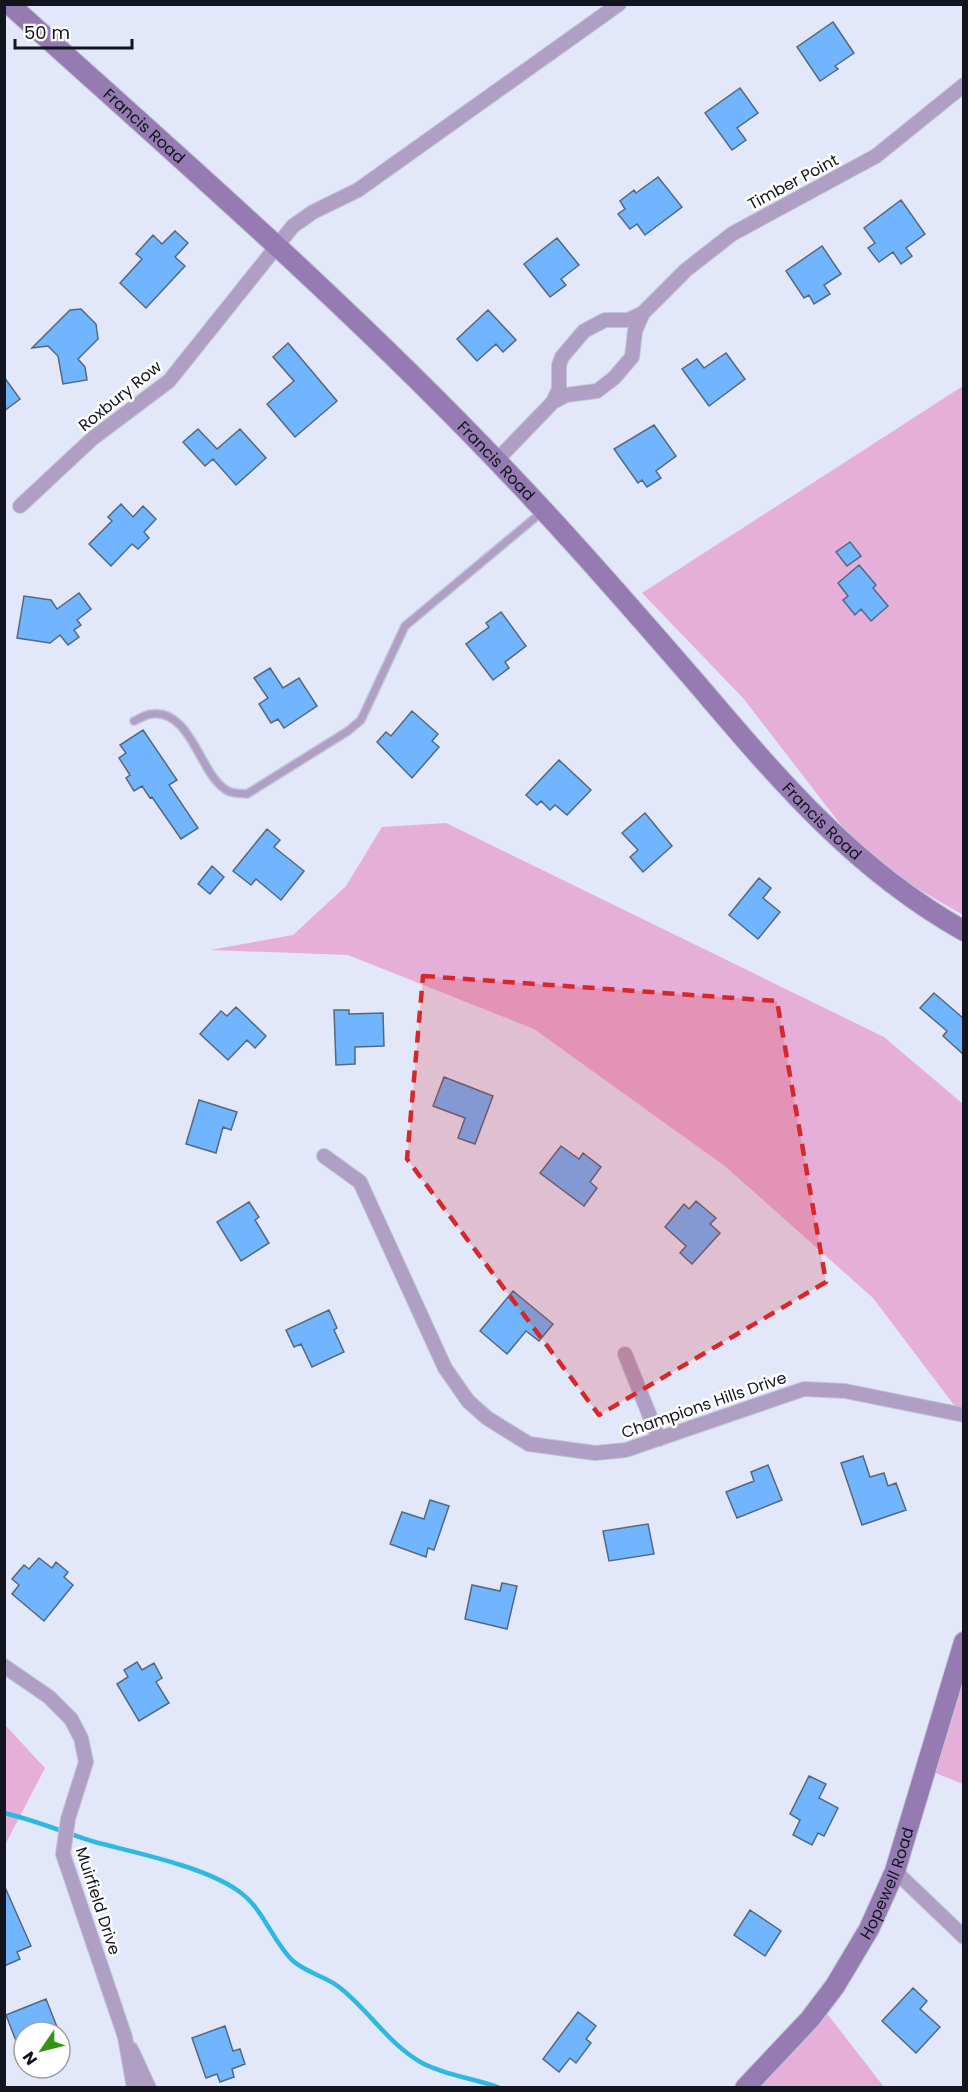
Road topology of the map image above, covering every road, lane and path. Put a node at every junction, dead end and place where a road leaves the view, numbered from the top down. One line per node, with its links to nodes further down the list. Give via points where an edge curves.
1 (9, 4): 4 (street, Francis Road)
2 (620, 4): 4 (street, Roxbury Row, via 358,190 293,226)
3 (963, 85): 5 (street, Timber Point, via 876,156 732,234 686,270)
4 (276, 246): 7 (street, Francis Road); 8 (street, Roxbury Row, via 169,381 93,438)
5 (643, 313): 6 (street, Timber Point, via 635,331 632,357 614,378 597,392 566,395); 6 (street, via 628,321 604,320 584,331 562,357 559,389)
6 (553, 402): 7 (street, Timber Point)
7 (497, 460): 9 (street, Francis Road)
8 (20, 506)
9 (544, 511): 10 (lane, via 405,626 361,720 247,794 228,791 214,777 185,730 170,718 152,713); 11 (street, Francis Road, via 814,817 883,879)
10 (134, 721)
11 (963, 931)
12 (324, 1156): 15 (street, Champions Hills Drive, via 360,1182 445,1368 468,1401 487,1418 529,1444 595,1453 626,1450)
13 (625, 1354): 15 (street)
14 (963, 1415): 15 (street, Champions Hills Drive, via 845,1391 804,1389)
15 (659, 1439)
16 (963, 1642): 18 (street, Hopewell Road)
17 (4, 1666): 20 (street, Muirfield Drive, via 49,1697 71,1719 81,1738 86,1762 68,1819 63,1854)
18 (895, 1871): 19 (street); 23 (street, Hopewell Road, via 869,1929 834,1986 810,2019)
19 (963, 1937)
20 (125, 2037): 21 (street, Muirfield Drive); 22 (street, Muirfield Drive)
21 (134, 2088)
22 (149, 2088)
23 (745, 2088)

